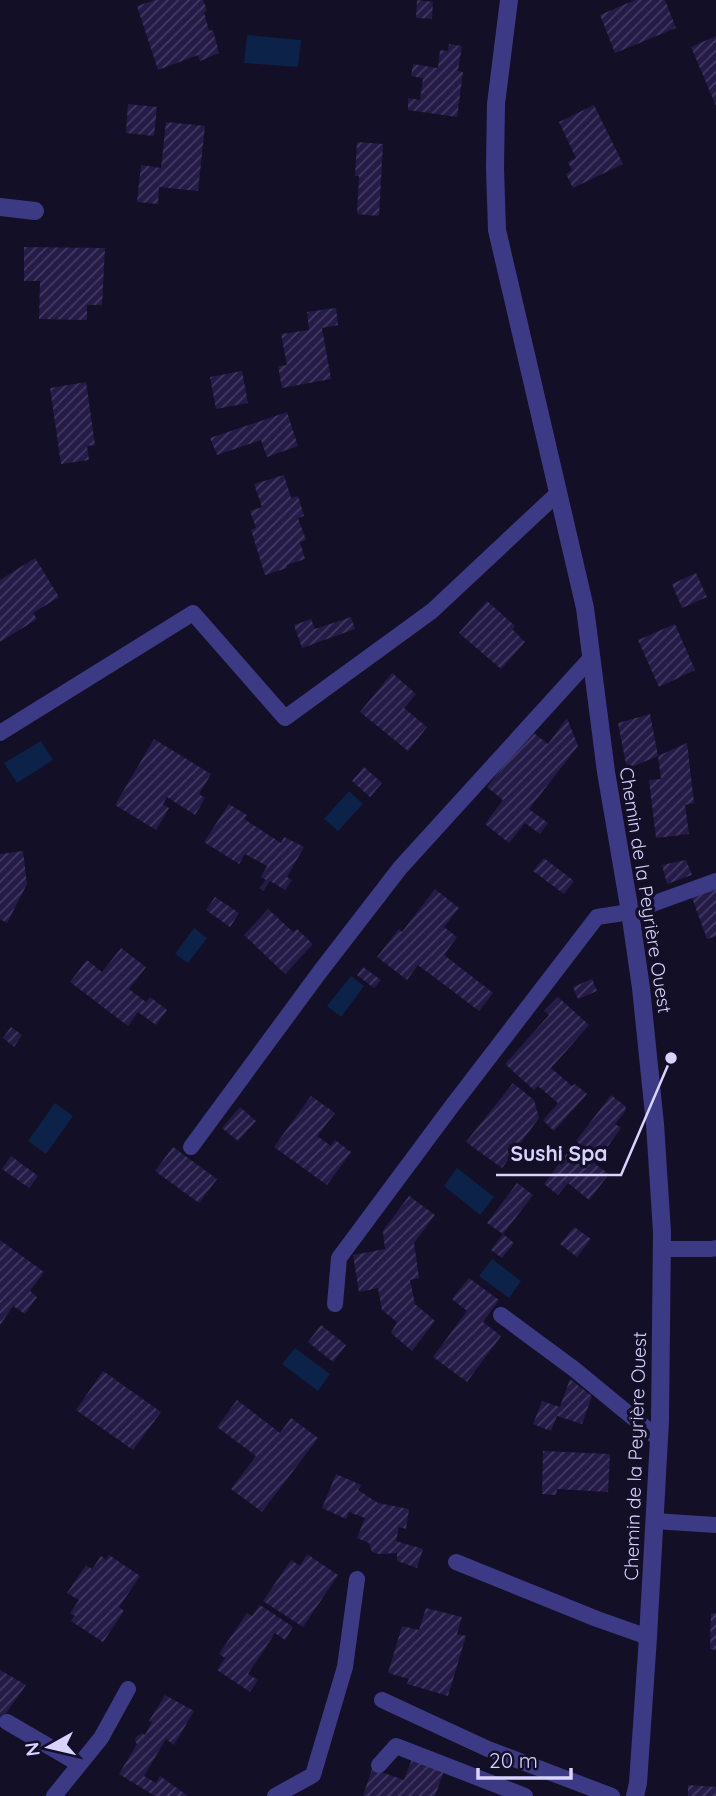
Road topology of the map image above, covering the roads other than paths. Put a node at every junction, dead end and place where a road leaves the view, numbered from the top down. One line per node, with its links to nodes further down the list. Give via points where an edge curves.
1 (509, 0): 4 (street, Chemin de la Peyrière Ouest, via 496,104 497,230)
2 (0, 207): 3 (street)
3 (35, 211)
4 (558, 493): 5 (street, Chemin de la Peyrière Ouest, via 585,608); 6 (lane, via 432,611 285,718 192,613)
5 (591, 658): 8 (street, Chemin de la Peyrière Ouest); 9 (lane, via 400,867)
6 (0, 733)
7 (716, 881): 8 (lane)
8 (630, 912): 11 (street, Chemin de la Peyrière Ouest, via 655,1124); 12 (lane, via 597,917 452,1106 339,1258)
9 (191, 1147)
10 (716, 1248): 11 (lane)
11 (662, 1249): 14 (street, Chemin de la Peyrière Ouest)
12 (335, 1304)
13 (501, 1315): 14 (lane)
14 (659, 1439): 15 (street, Chemin de la Peyrière Ouest)
15 (654, 1521): 16 (lane); 19 (street, Chemin de la Peyrière Ouest)
16 (716, 1525)
17 (456, 1562): 19 (lane)
18 (357, 1579): 26 (lane, via 345,1667 313,1775)
19 (648, 1637): 29 (street, Chemin de la Peyrière Ouest)
20 (128, 1689): 23 (lane, via 101,1738)
21 (382, 1700): 28 (lane, via 488,1749)
22 (7, 1722): 23 (lane)
23 (79, 1765): 25 (lane)
24 (379, 1765): 27 (lane, via 396,1746)
25 (54, 1796)
26 (275, 1796)
27 (525, 1796)
28 (612, 1796)
29 (635, 1796)

